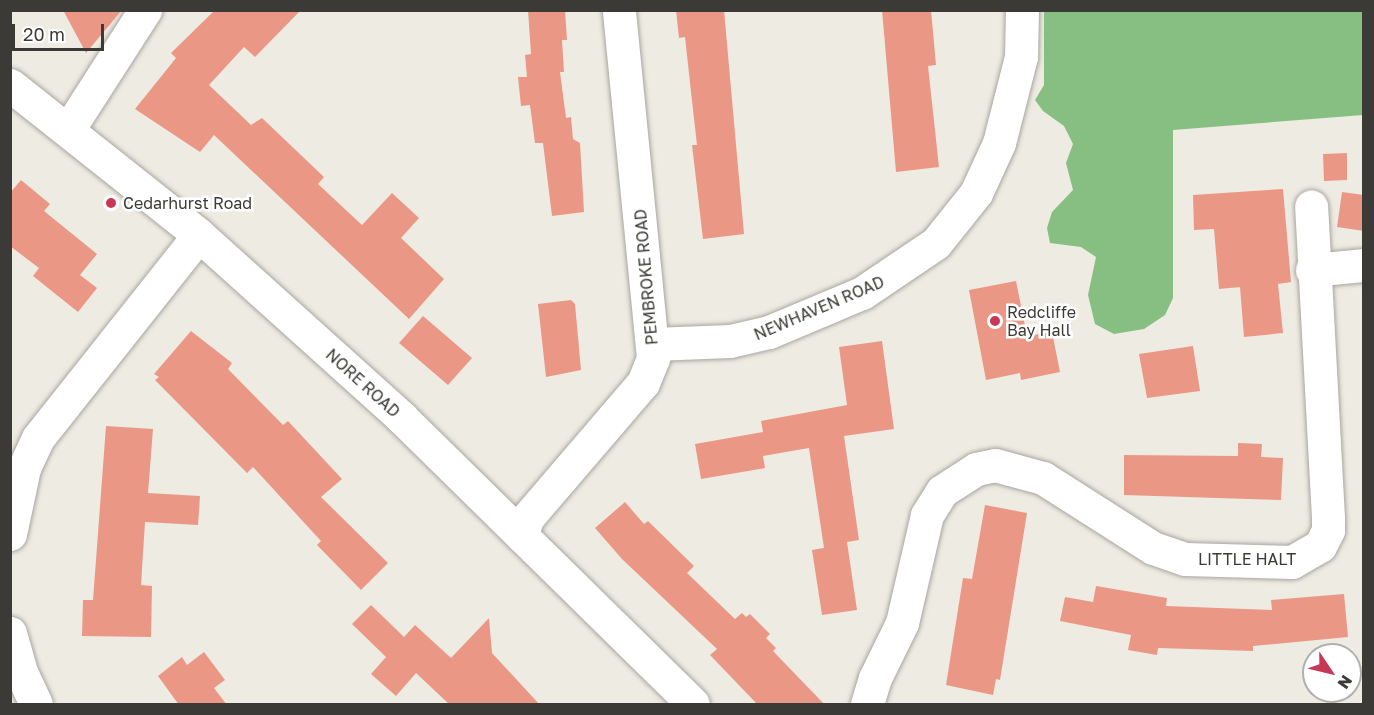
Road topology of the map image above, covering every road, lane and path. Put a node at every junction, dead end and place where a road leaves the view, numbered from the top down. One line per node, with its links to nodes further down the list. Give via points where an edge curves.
1 (145, 10): 5 (street)
2 (620, 10): 10 (street, PEMBROKE ROAD)
3 (1022, 10): 10 (street, NEWHAVEN ROAD, via 1021,57 999,143 976,193 936,243 862,293 769,332 730,341)
4 (10, 85): 5 (street, NORE ROAD)
5 (68, 130): 7 (street, NORE ROAD)
6 (1311, 207): 9 (street, LITTLE HALT)
7 (199, 235): 11 (street, via 38,438 24,468); 12 (street, NORE ROAD, via 423,437)
8 (1364, 265): 9 (street)
9 (1312, 270): 16 (street, LITTLE HALT, via 1328,518 1328,530 1320,546 1303,559 1185,559 1153,548 1043,478 995,465 966,472 954,480 927,515 902,623 875,678)
10 (653, 344): 12 (street, PEMBROKE ROAD, via 648,376 528,517)
11 (10, 534)
12 (520, 535): 15 (street, NORE ROAD)
13 (10, 633): 14 (street)
14 (36, 705)
15 (693, 705)
16 (867, 705)

